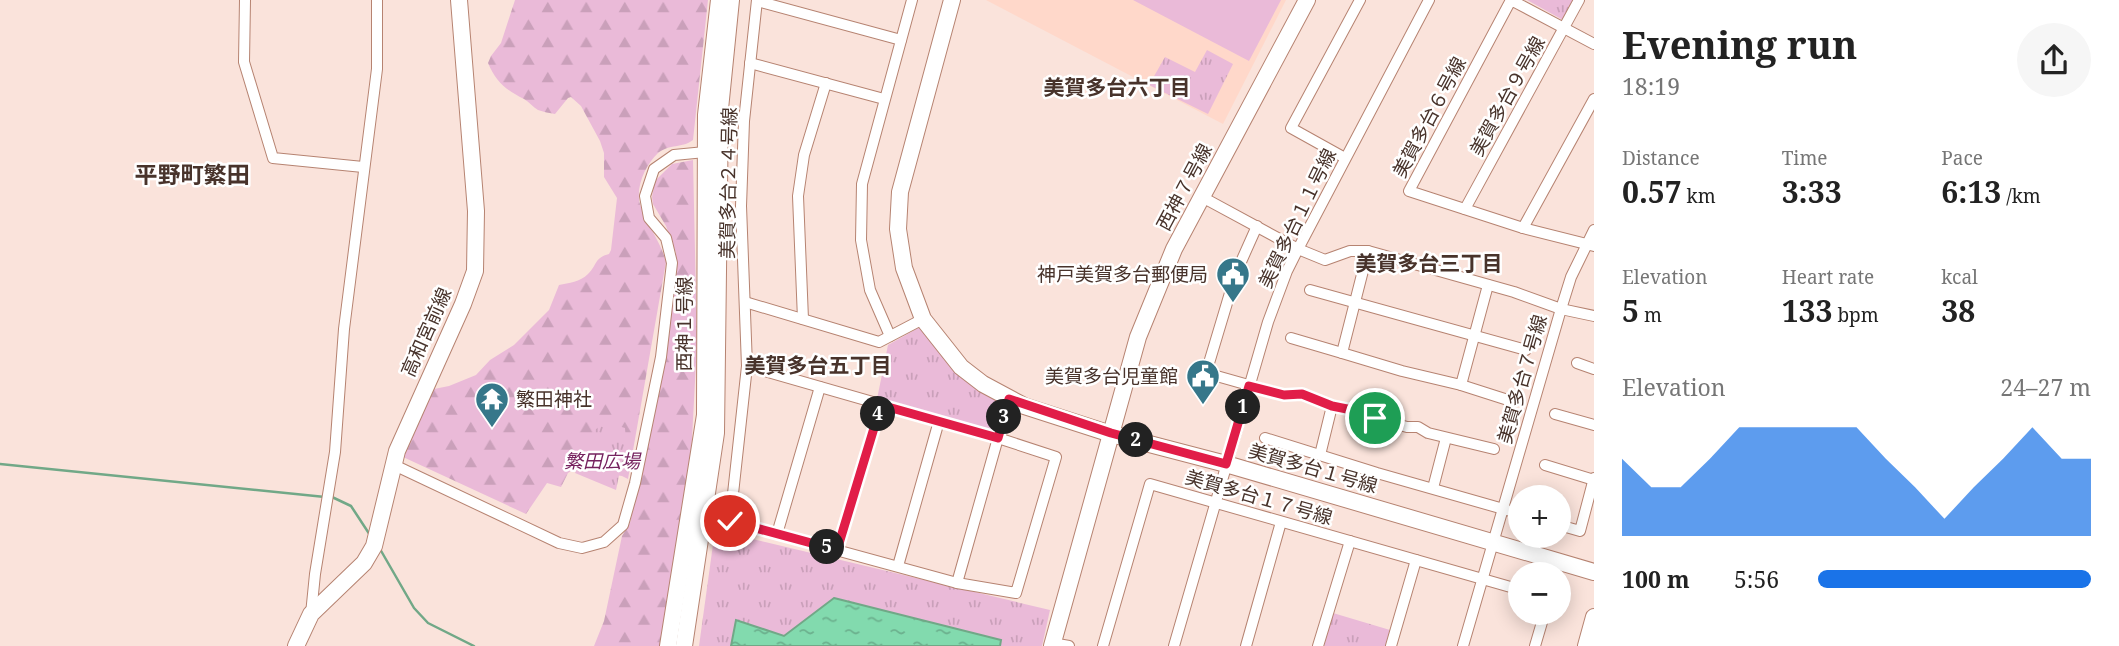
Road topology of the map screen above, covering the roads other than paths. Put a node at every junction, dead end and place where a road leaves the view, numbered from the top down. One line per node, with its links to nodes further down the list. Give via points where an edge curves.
1 (245, 0): 23 (street, via 244,62 273,158)
2 (377, 0): 23 (street, via 377,69)
3 (459, 0): 64 (street, 高和宮前線, via 476,211 475,271)
4 (719, 0): 21 (street, 西神１号線)
5 (731, 0): 90 (street, 西神１号線, via 720,109 716,433)
6 (757, 0): 15 (street); 17 (street, 美賀多台２４号線)
7 (912, 0): 15 (street)
8 (952, 0): 39 (street, 美賀多台１号線, via 900,192 898,229 904,268)
9 (1307, 0): 24 (street, 西神７号線)
10 (1360, 0): 22 (street, via 1291,128)
11 (1429, 0): 22 (street, 美賀多台１１号線)
12 (1511, 0): 14 (street); 25 (street, 美賀多台６号線, via 1409,191)
13 (1579, 0): 14 (street, 美賀多台９号線)
14 (1564, 28): 16 (street); 25 (street, 美賀多台９号線)
15 (901, 40): 19 (street)
16 (1594, 44)
17 (750, 63): 18 (street); 34 (street, 美賀多台２４号線, via 741,206)
18 (826, 83): 19 (street); 38 (street, via 804,155 799,196)
19 (884, 99): 40 (street, via 862,184 861,240 870,290)
20 (1594, 99): 27 (street)
21 (705, 152): 64 (street, via 674,155 654,169 645,196 649,218 666,238 672,263 661,356 623,525 604,542 582,548 559,543); 89 (street, 西神１号線, via 705,415)
22 (1345, 158): 30 (street, 美賀多台１１号線)
23 (363, 167): 84 (street, via 335,452)
24 (1202, 197): 26 (street); 58 (street, 西神７号線, via 1174,249 1138,338)
25 (1465, 209): 27 (street, 美賀多台６号線)
26 (1256, 226): 30 (street); 49 (street, via 1236,273 1206,373)
27 (1523, 228): 29 (street, 美賀多台６号線)
28 (1594, 230): 29 (street, 美賀多台７号線)
29 (1590, 245): 36 (street, 美賀多台７号線)
30 (1298, 249): 31 (street, via 1325,260 1350,251); 49 (street, 美賀多台１１号線, via 1268,322)
31 (1368, 251): 32 (street); 35 (street)
32 (1489, 285): 36 (street); 41 (street)
33 (1310, 290): 35 (street)
34 (745, 302): 38 (street); 46 (street, 美賀多台２４号線)
35 (1355, 303): 41 (street); 44 (street)
36 (1561, 309): 37 (street); 70 (street, 美賀多台７号線)
37 (1594, 316)
38 (803, 319): 40 (street, via 878,342)
39 (923, 319): 40 (street); 51 (street, 美賀多台１号線, via 961,366)
40 (890, 336)
41 (1475, 336): 43 (street); 48 (street)
42 (1291, 338): 44 (street)
43 (1525, 350)
44 (1342, 353): 48 (street)
45 (1577, 363): 47 (street)
46 (747, 366): 50 (street, 美賀多台２４号線); 74 (street, 美賀多台２４号線, via 730,521)
47 (1594, 369)
48 (1461, 385): 52 (street)
49 (1249, 386): 54 (street, via 1284,395 1302,394); 65 (street, 美賀多台１１号線)
50 (820, 387): 53 (street, 美賀多台２４号線); 74 (street)
51 (1009, 399): 58 (street, 美賀多台１号線); 59 (street)
52 (1511, 401)
53 (881, 405): 56 (street, 美賀多台２４号線); 77 (street)
54 (1332, 406): 61 (street, via 1364,410 1375,418 1418,427); 63 (street)
55 (1555, 414): 57 (street)
56 (939, 421): 59 (street, 美賀多台２４号線); 79 (street)
57 (1594, 425)
58 (1111, 433): 65 (street, 美賀多台１号線); 87 (street, 西神７号線)
59 (998, 438): 82 (street); 82 (street, 美賀多台２４号線, via 1056,457 1016,593)
60 (1265, 438): 63 (street)
61 (1446, 439): 62 (street); 68 (street)
62 (1493, 449)
63 (1320, 455): 68 (street)
64 (394, 464): 84 (street, 高和宮前線, via 375,541 364,563)
65 (1226, 464): 69 (street, 美賀多台１１号線); 76 (street, 美賀多台１号線)
66 (1545, 465): 67 (street)
67 (1594, 479): 73 (street, via 1580,531)
68 (1433, 488): 70 (street)
69 (1215, 503): 72 (street, 美賀多台１７号線); 91 (street, 美賀多台１７号線, via 1150,484); 92 (street, 美賀多台１１号線)
70 (1503, 508): 71 (street); 76 (street, 美賀多台７号線)
71 (1508, 510)
72 (1281, 522): 75 (street, 美賀多台１７号線); 93 (street)
73 (1571, 528)
74 (778, 534): 77 (street, 美賀多台２４号線)
75 (1350, 541): 78 (street, 美賀多台１７号線); 94 (street)
76 (1493, 542): 80 (street, 美賀多台１号線); 81 (street, 美賀多台７号線)
77 (837, 550): 79 (street, 美賀多台２４号線)
78 (1416, 560): 81 (street, 美賀多台１７号線); 95 (street)
79 (898, 566): 82 (street, 美賀多台２４号線)
80 (1594, 572)
81 (1482, 579): 83 (street, 美賀多台１７号線); 96 (street, 美賀多台７号線)
82 (957, 583)
83 (1508, 586)
84 (311, 614): 88 (street, 高和宮前線)
85 (1594, 617): 98 (street)
86 (1541, 625): 97 (street)
87 (1058, 645)
88 (296, 646)
89 (668, 646)
90 (684, 646)
91 (1103, 646)
92 (1174, 646)
93 (1246, 646)
94 (1318, 646)
95 (1391, 646)
96 (1463, 646)
97 (1535, 646)
98 (1586, 646)

